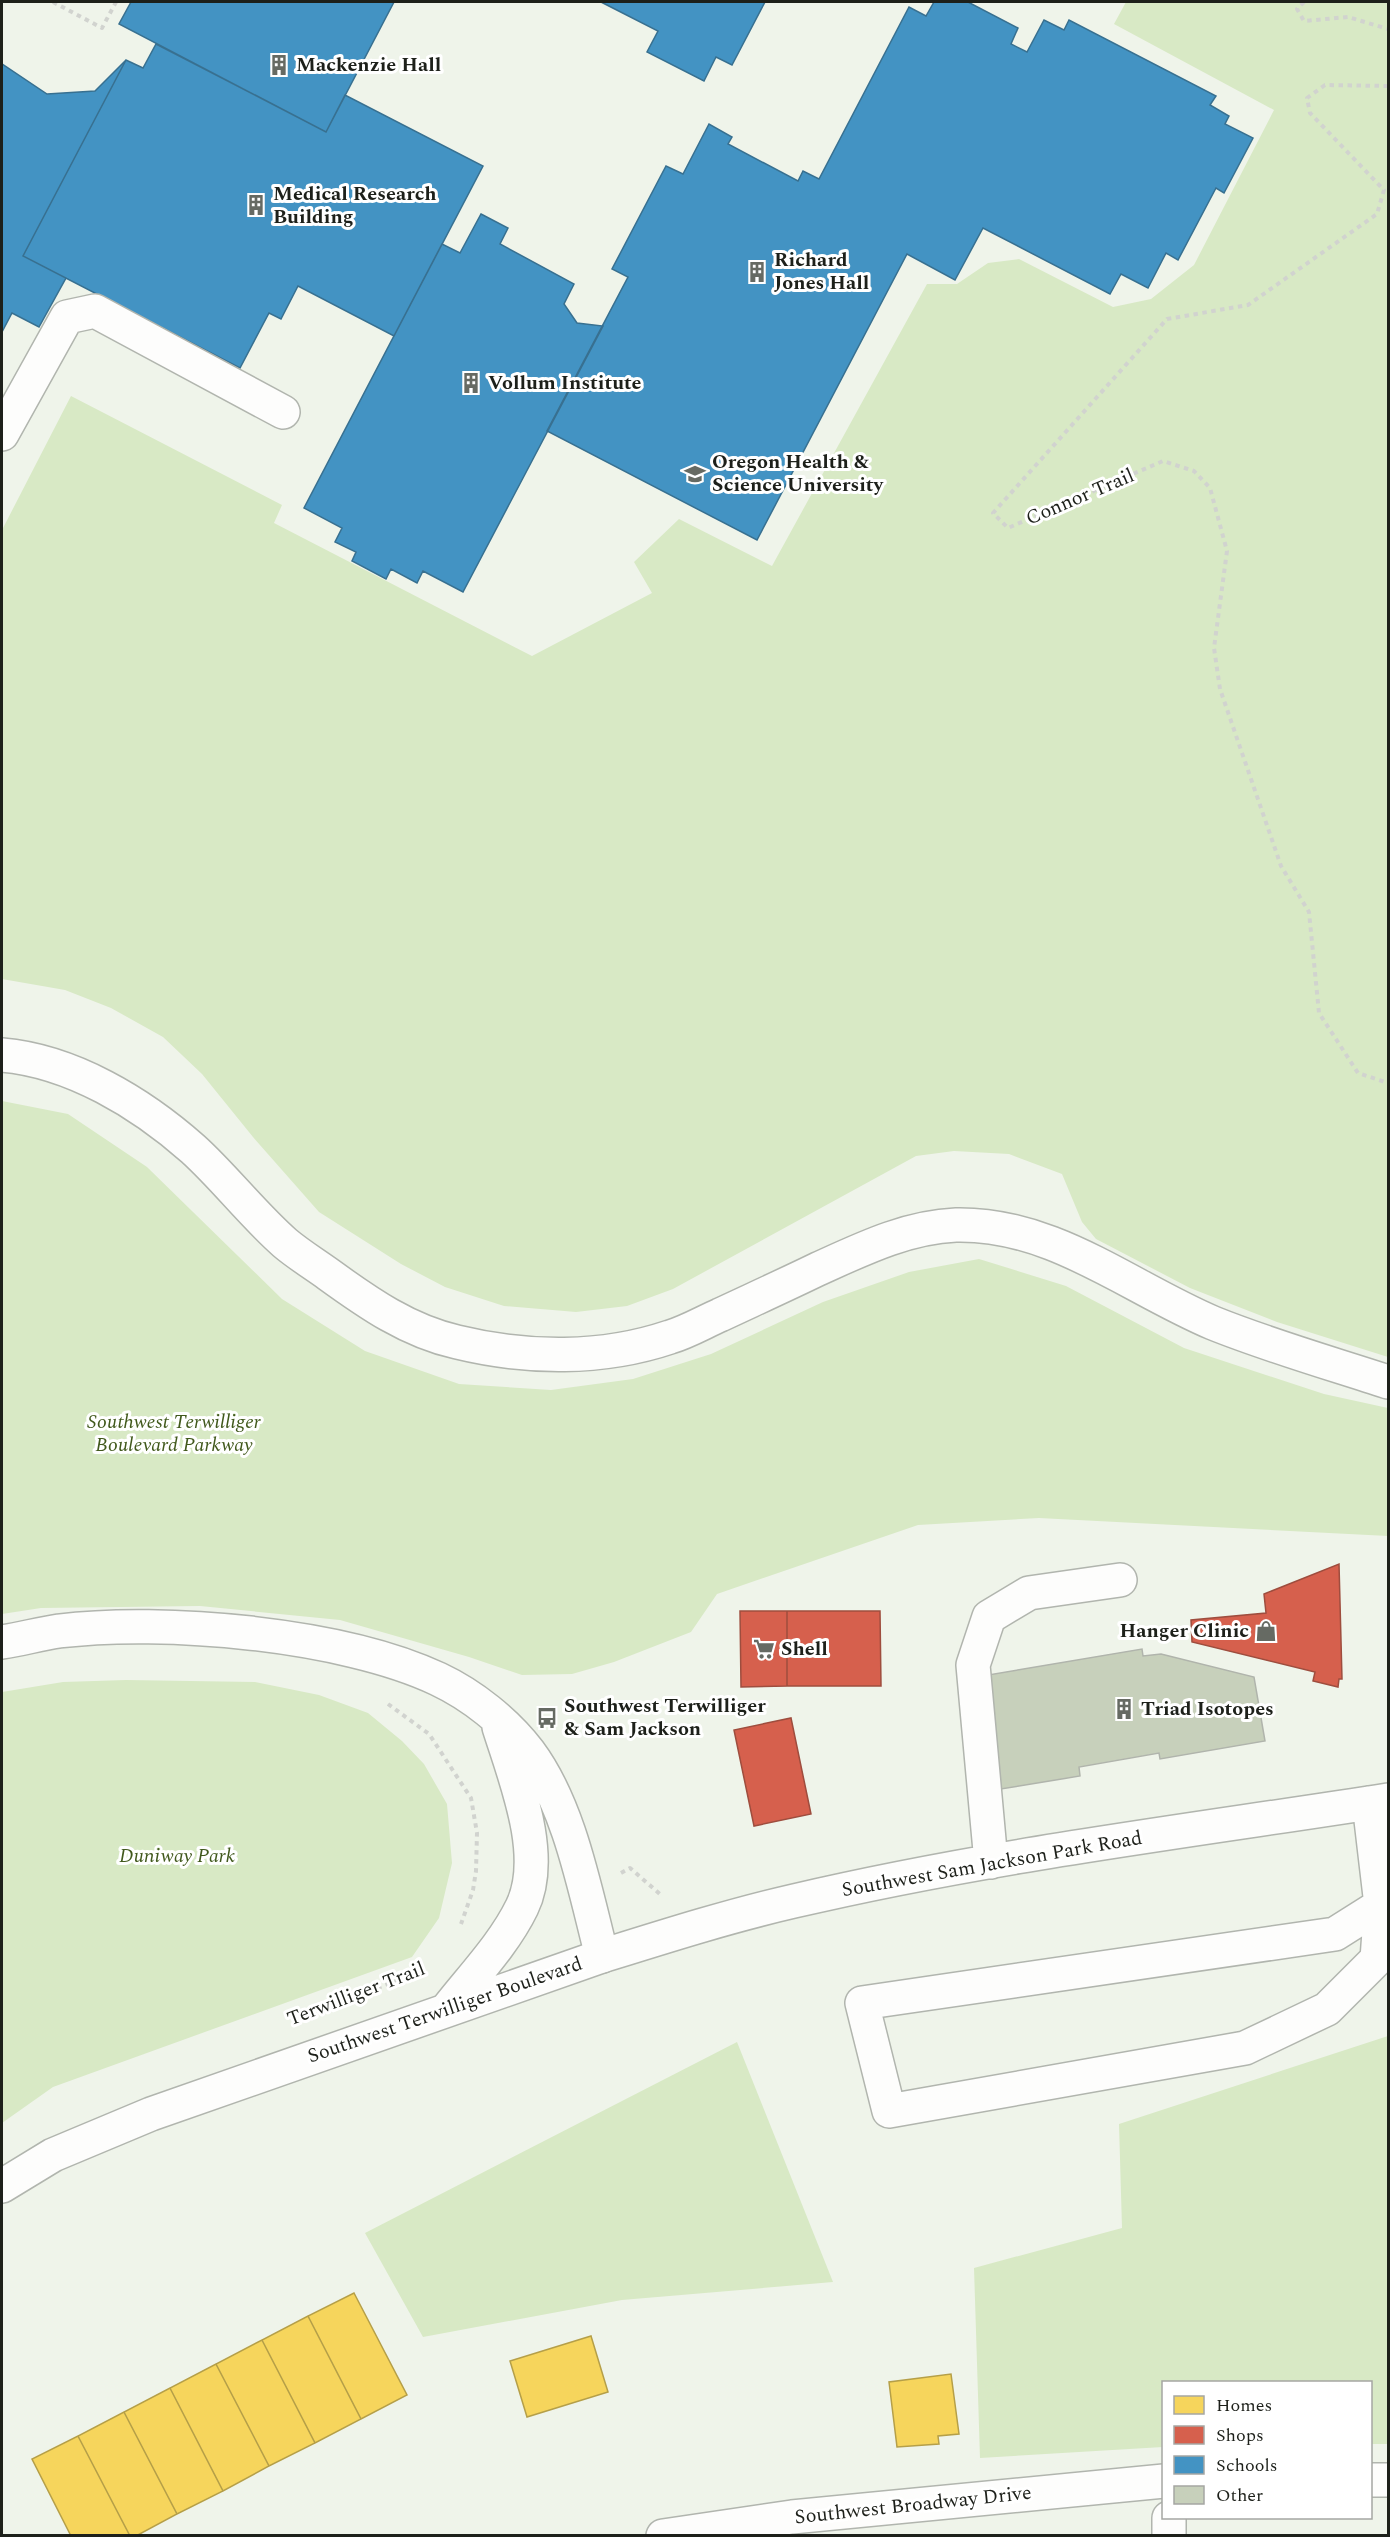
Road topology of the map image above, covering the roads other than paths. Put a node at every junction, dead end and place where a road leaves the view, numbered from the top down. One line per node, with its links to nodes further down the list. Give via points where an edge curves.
1 (283, 412): 2 (street, via 95,311 67,317)
2 (2, 434)
3 (2, 1055): 4 (street, via 53,1066 116,1094 194,1149 286,1244 371,1305 418,1330 457,1342 560,1356 609,1352 661,1340 873,1244 954,1225 1030,1234 1069,1248 1211,1322)
4 (1389, 1382)
5 (1120, 1580): 9 (street, via 1029,1593 989,1617 974,1665)
6 (2, 1642): 7 (street, Southwest Terwilliger Boulevard, via 59,1631 116,1627 277,1636 372,1657 425,1674 457,1689)
7 (497, 1720): 11 (street, Southwest Terwilliger Boulevard, via 529,1753 552,1791 572,1843); 12 (street, via 528,1832 527,1893 495,1947)
8 (1379, 1802): 9 (street, Southwest Sam Jackson Park Road); 10 (street)
9 (991, 1862): 11 (street, Southwest Sam Jackson Park Road, via 795,1901 696,1926)
10 (1381, 1905): 10 (street, via 1335,1934 862,2003 889,2111 1245,2048 1327,2009 1355,1983 1377,1959)
11 (602, 1956): 12 (street, Southwest Terwilliger Boulevard)
12 (448, 2008): 13 (street, Southwest Terwilliger Boulevard, via 151,2114 53,2155)
13 (2, 2186)
14 (1372, 2480): 15 (street)
15 (1389, 2480)
16 (1162, 2481): 18 (street, Southwest Broadway Drive, via 792,2517)
17 (1169, 2519): 19 (street)
18 (663, 2535)
19 (1169, 2535)

